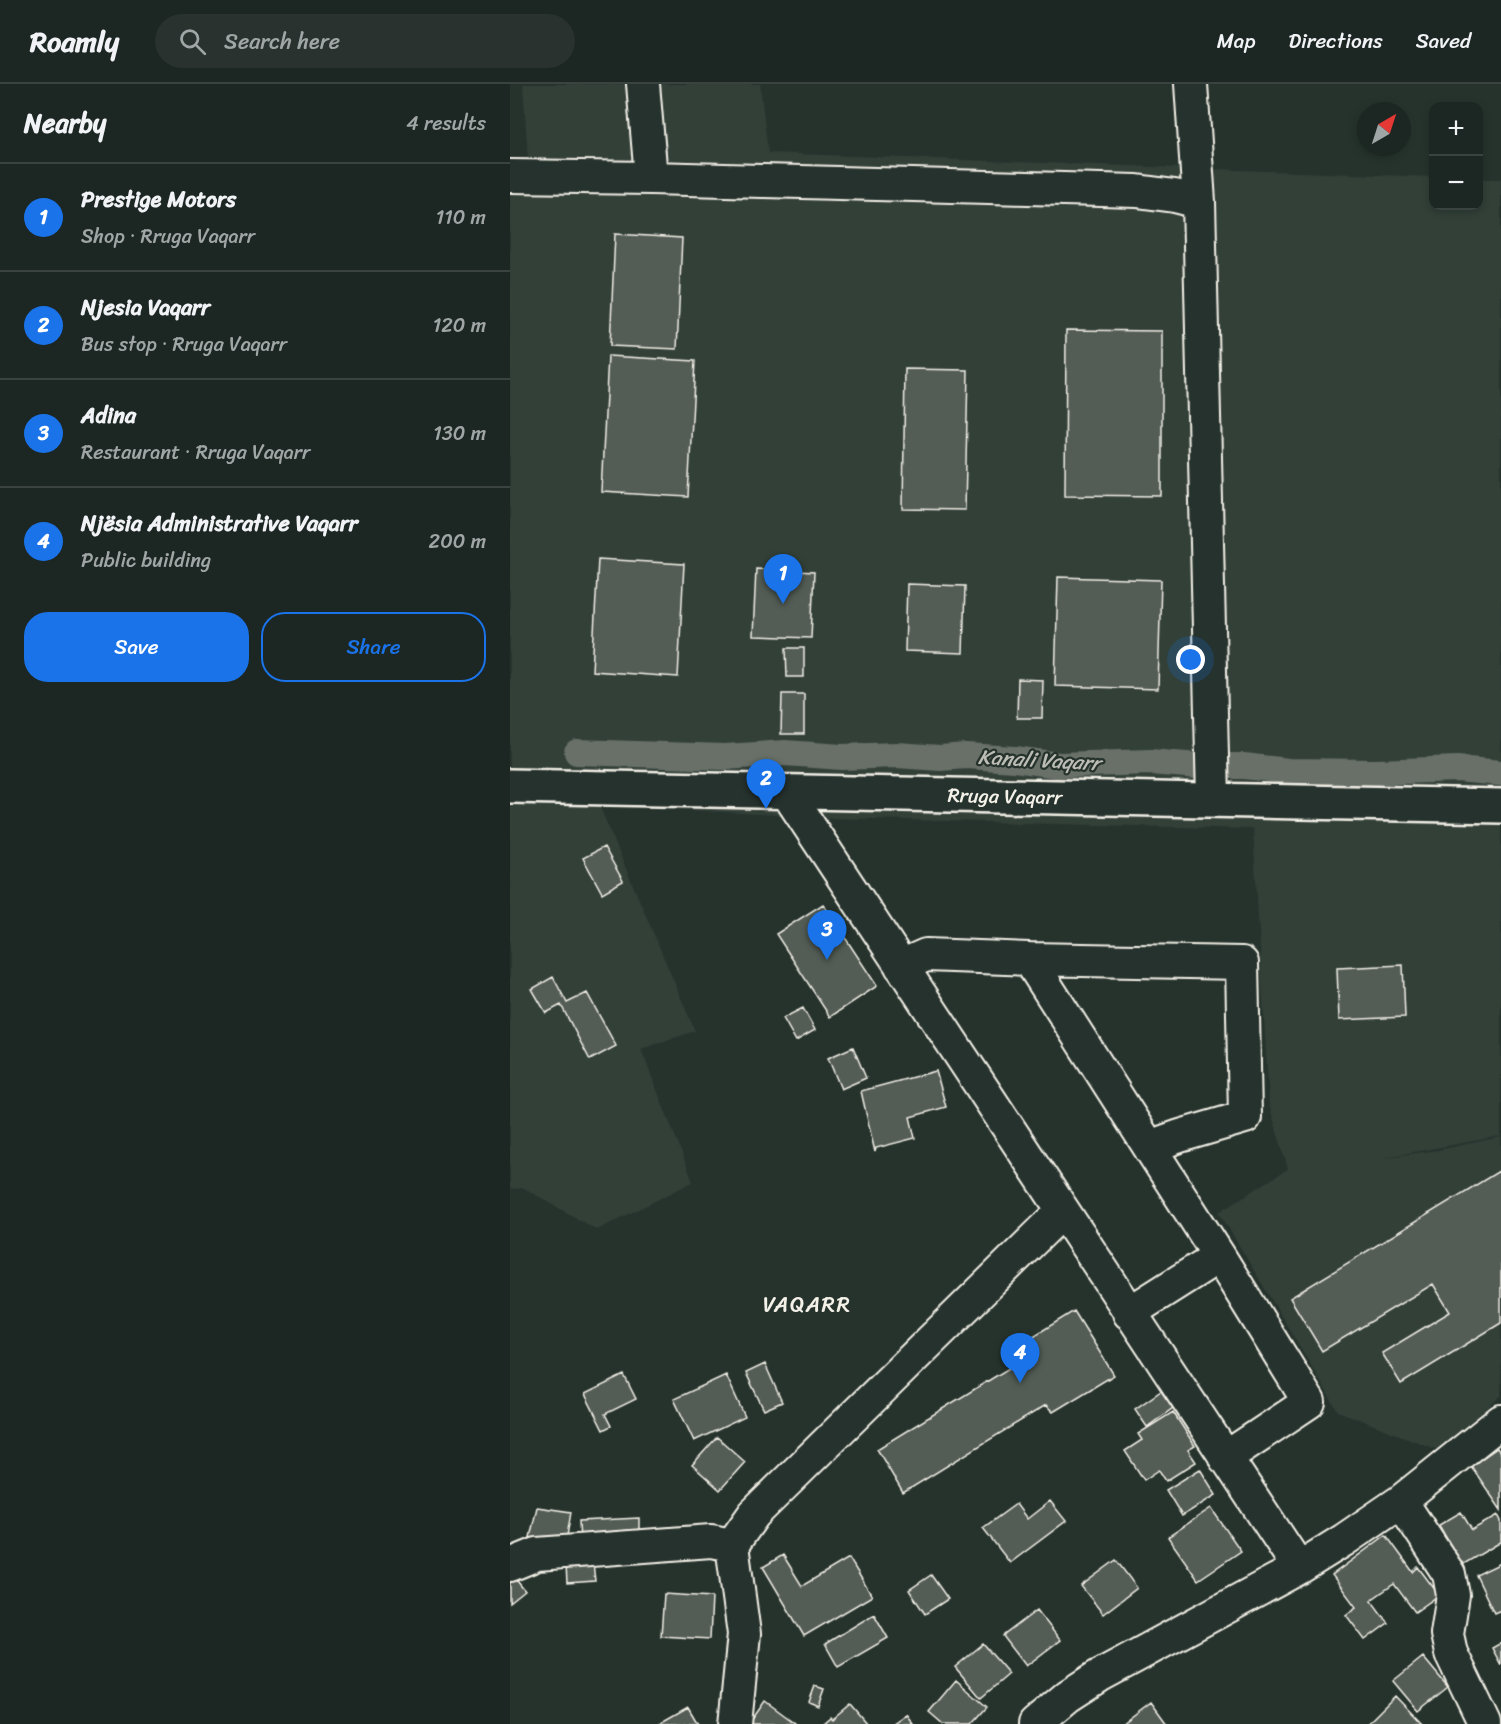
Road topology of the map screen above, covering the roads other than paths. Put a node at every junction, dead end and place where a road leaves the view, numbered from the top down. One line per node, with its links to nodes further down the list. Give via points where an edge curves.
1 (643, 84): 4 (street)
2 (1191, 84): 5 (street)
3 (510, 176): 4 (street)
4 (651, 178): 5 (street, via 1137,191)
5 (1199, 202): 6 (street)
6 (1213, 776): 8 (main road, Rruga Vaqarr); 9 (main road, Rruga Vaqarr)
7 (510, 786): 8 (main road, Rruga Vaqarr)
8 (786, 791): 11 (street)
9 (1501, 806)
10 (1029, 959): 11 (street, via 926,956); 12 (street); 12 (street, via 1242,963 1245,1117 1180,1136)
11 (901, 966): 13 (street)
12 (1151, 1150): 14 (street)
13 (1062, 1212): 15 (street); 19 (street, via 754,1514)
14 (1219, 1256): 15 (street); 17 (street, via 1310,1402)
15 (1129, 1313): 17 (street)
16 (1501, 1421): 18 (street)
17 (1226, 1458): 21 (street)
18 (1401, 1502): 21 (street); 24 (street, via 1449,1574 1453,1595 1447,1634 1451,1653)
19 (732, 1545): 20 (street, via 711,1541 537,1554); 22 (street, via 744,1634)
20 (510, 1565)
21 (1299, 1569): 23 (street, via 1099,1676)
22 (735, 1724)
23 (1035, 1724)
24 (1485, 1724)

